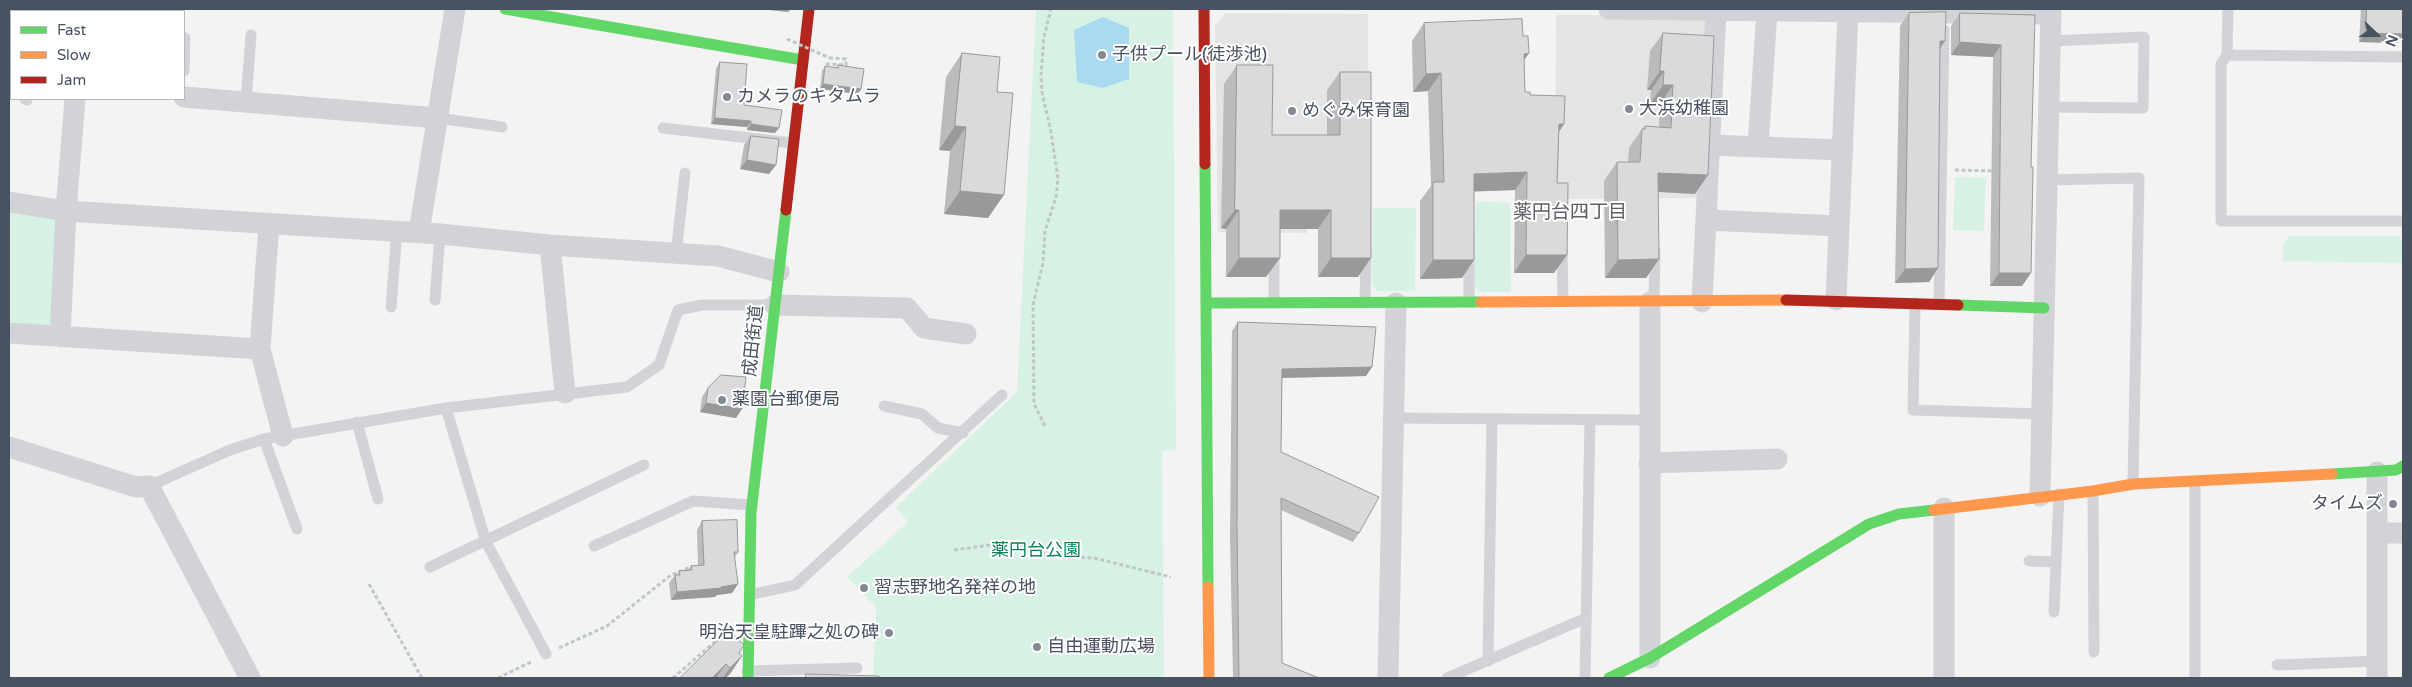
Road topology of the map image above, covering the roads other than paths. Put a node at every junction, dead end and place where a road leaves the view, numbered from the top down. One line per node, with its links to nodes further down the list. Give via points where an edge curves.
1 (455, 9): 22 (street)
2 (505, 9): 9 (main road)
3 (809, 9): 17 (main road, 成田街道)
4 (1204, 9): 54 (main road)
5 (1609, 9): 7 (street)
6 (2228, 9): 15 (lane)
7 (1716, 10): 10 (street); 26 (street)
8 (2050, 11): 12 (street); 14 (street)
9 (551, 12): 17 (main road)
10 (1767, 12): 11 (street); 27 (street)
11 (1848, 12): 12 (street); 28 (street)
12 (1944, 13): 58 (lane)
13 (251, 35): 20 (lane)
14 (2050, 41): 21 (street); 21 (lane, via 2144,37 2143,108)
15 (2227, 55): 16 (lane); 34 (lane, via 2221,64 2221,221)
16 (2403, 57)
17 (803, 60): 25 (main road, 成田街道)
18 (185, 97): 20 (street)
19 (75, 100): 32 (street)
20 (246, 102): 22 (street)
21 (2048, 107): 30 (street)
22 (438, 118): 23 (lane); 38 (street)
23 (502, 126)
24 (663, 128): 25 (lane)
25 (793, 143): 46 (main road, 成田街道)
26 (1709, 145): 27 (street); 33 (street)
27 (1758, 146): 28 (street)
28 (1842, 150): 36 (street)
29 (685, 173): 45 (lane)
30 (2047, 180): 61 (street); 85 (lane, via 2139,178)
31 (9, 202): 32 (street)
32 (66, 211): 35 (street); 64 (street)
33 (1706, 220): 36 (street); 52 (street)
34 (2403, 221)
35 (269, 223): 37 (street); 65 (street)
36 (1839, 226): 48 (street)
37 (397, 231): 38 (street); 60 (lane)
38 (430, 233): 43 (street); 47 (lane)
39 (1562, 235): 50 (lane)
40 (1274, 238): 55 (lane)
41 (1366, 238): 56 (lane)
42 (1655, 244): 51 (lane)
43 (550, 245): 45 (street); 66 (street)
44 (1469, 245): 49 (lane)
45 (676, 254): 46 (street, via 718,256)
46 (779, 272): 59 (main road, 成田街道)
47 (436, 300)
48 (1836, 300): 52 (main road); 53 (main road)
49 (1469, 302): 50 (main road); 57 (main road)
50 (1563, 302): 51 (main road)
51 (1652, 302): 52 (main road); 74 (street)
52 (1702, 302)
53 (1915, 302): 58 (main road); 70 (lane, via 1913,410)
54 (1206, 303): 55 (main road); 112 (main road)
55 (1274, 303): 56 (main road)
56 (1365, 303): 57 (main road)
57 (1396, 303): 71 (street)
58 (1939, 303): 61 (main road)
59 (775, 305): 63 (street, via 907,308 924,328); 66 (lane, via 702,305 678,310 659,365 628,387); 90 (main road, 成田街道)
60 (391, 307)
61 (2044, 308): 70 (street)
62 (9, 333): 64 (street)
63 (966, 334)
64 (60, 337): 65 (street)
65 (260, 349): 77 (street)
66 (565, 393): 69 (lane)
67 (1002, 395): 76 (lane)
68 (884, 406): 76 (lane, via 922,414 938,428)
69 (446, 408): 75 (lane); 95 (lane)
70 (2042, 414): 88 (street)
71 (1394, 418): 72 (lane); 113 (street)
72 (1492, 419): 73 (lane); 106 (lane)
73 (1590, 420): 74 (lane); 102 (lane)
74 (1649, 420): 80 (street)
75 (357, 422): 77 (lane); 89 (lane)
76 (964, 433): 100 (lane, via 795,585)
77 (273, 438): 86 (lane, via 230,450); 92 (lane)
78 (9, 447): 86 (street, via 136,487)
79 (1777, 459): 80 (street)
80 (1649, 462): 105 (street)
81 (644, 465): 95 (lane)
82 (2403, 466): 83 (main road)
83 (2377, 472): 84 (main road); 93 (street)
84 (2195, 482): 85 (main road); 118 (lane)
85 (2133, 484): 87 (main road)
86 (149, 486): 111 (street)
87 (2093, 491): 88 (main road); 103 (lane)
88 (2050, 495): 91 (main road); 98 (lane)
89 (378, 499)
90 (752, 505): 96 (lane, via 693,501); 100 (main road, 成田街道)
91 (1944, 508): 105 (main road, via 1899,514 1869,524); 117 (street)
92 (297, 529)
93 (2378, 533): 94 (street); 109 (street)
94 (2403, 533)
95 (486, 542): 99 (lane); 104 (lane)
96 (594, 546)
97 (2029, 562): 98 (lane)
98 (2056, 562): 101 (lane)
99 (430, 568)
100 (749, 595): 110 (main road, 成田街道)
101 (2054, 612)
102 (1586, 618): 106 (lane); 115 (lane)
103 (2094, 652)
104 (546, 654)
105 (1650, 658): 116 (main road)
106 (1488, 661): 114 (lane)
107 (2277, 665): 109 (lane)
108 (857, 668): 110 (lane)
109 (2377, 670)
110 (747, 676)
111 (250, 678)
112 (1209, 678)
113 (1388, 678)
114 (1447, 678)
115 (1585, 678)
116 (1609, 678)
117 (1944, 678)
118 (2195, 678)

